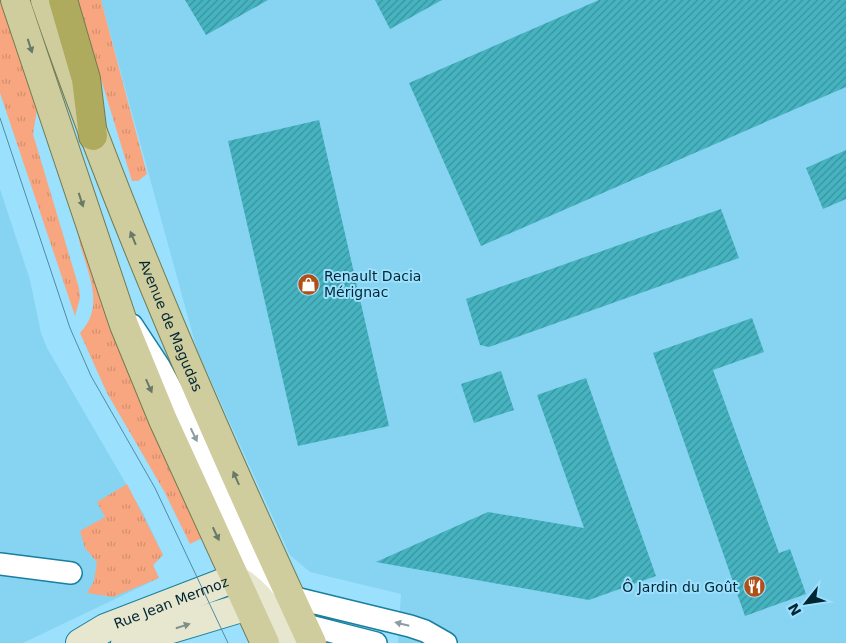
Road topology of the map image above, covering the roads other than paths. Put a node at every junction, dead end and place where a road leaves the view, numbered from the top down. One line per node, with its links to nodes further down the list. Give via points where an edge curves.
1 (15, 0): 5 (main road, one-way to 5)
2 (45, 0): 4 (main road, Avenue de Magudas)
3 (63, 0): 4 (highway, via 86,79)
4 (93, 136): 9 (main road, Avenue de Magudas, one-way to 4, via 271,554 190,374)
5 (116, 303): 8 (main road, one-way to 8, via 146,381); 9 (street, one-way to 9, via 147,346 184,413)
6 (0, 564): 7 (street)
7 (71, 573)
8 (235, 578): 9 (main road); 11 (main road, Rue Jean Mermoz, via 105,628)
9 (269, 601): 10 (main road); 12 (main road, Rue Jean Mermoz, one-way to 9); 13 (main road); 15 (street, one-way to 9, via 410,626)
10 (300, 637): 14 (street)
11 (80, 643)
12 (125, 643)
13 (265, 643)
14 (376, 643)
15 (446, 643)

